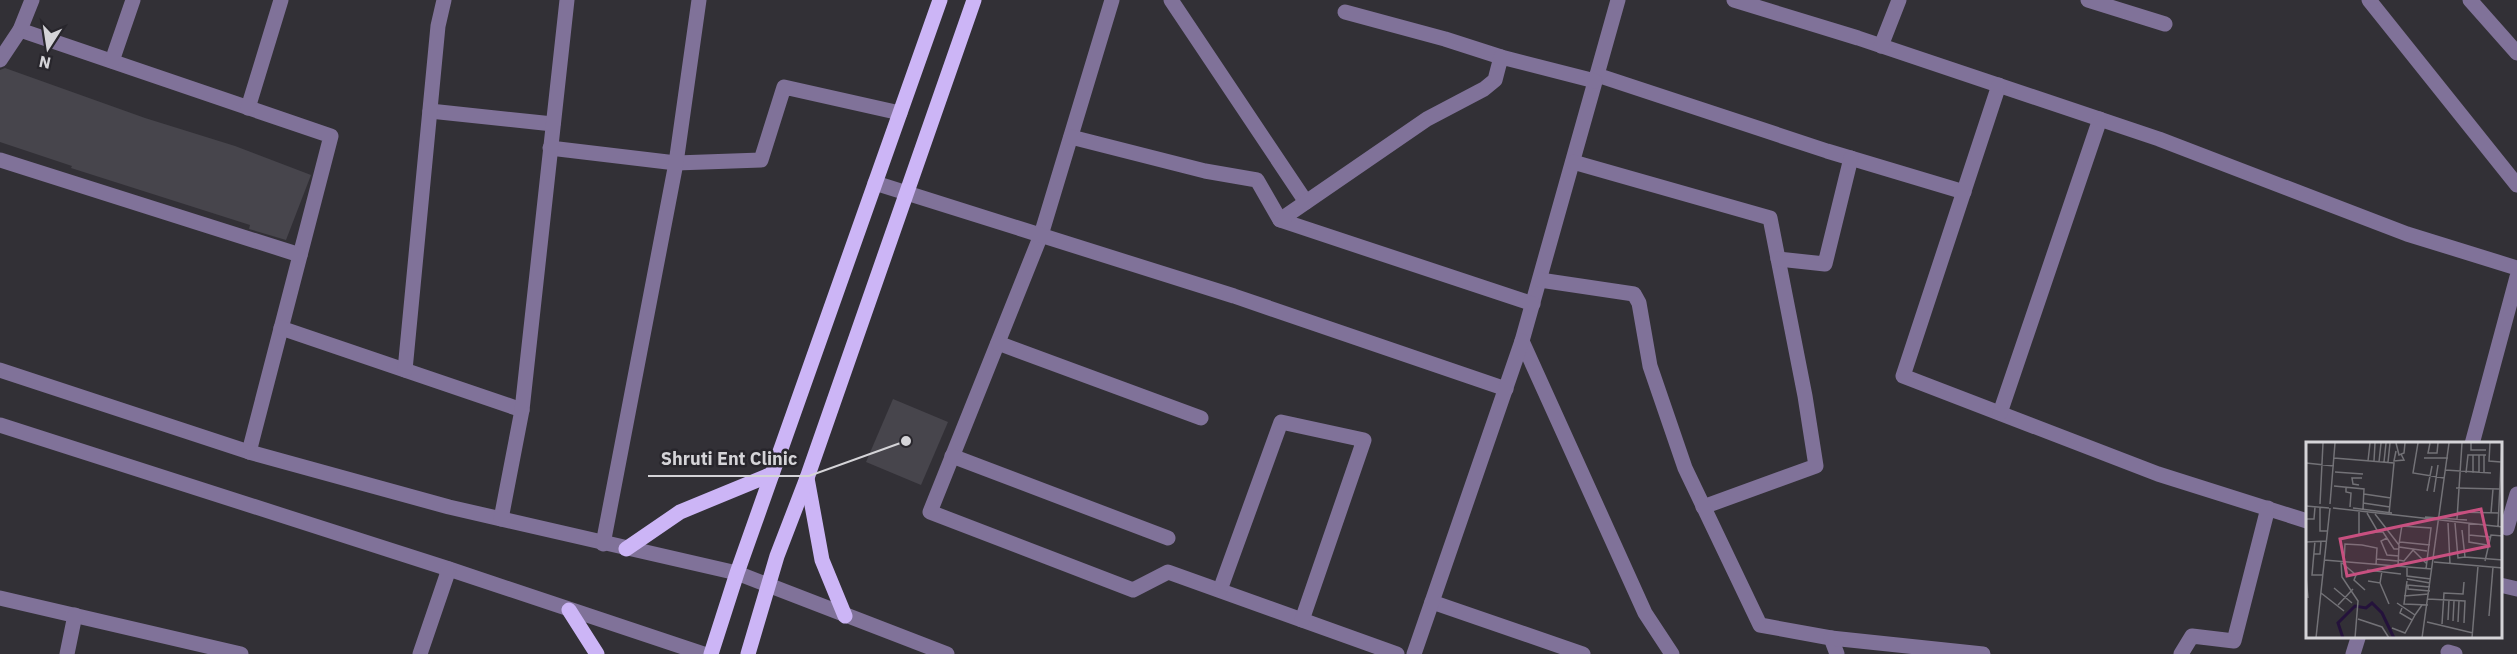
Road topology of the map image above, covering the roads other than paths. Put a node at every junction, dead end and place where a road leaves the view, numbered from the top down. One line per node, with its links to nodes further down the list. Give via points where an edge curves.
1 (32, 0): 19 (street)
2 (133, 0): 24 (street)
3 (281, 0): 27 (street)
4 (444, 0): 28 (street)
5 (567, 0): 31 (street)
6 (699, 0): 37 (street)
7 (940, 0): 29 (main road)
8 (974, 0): 40 (main road)
9 (1112, 0): 32 (street)
10 (1171, 0): 42 (street)
11 (1618, 0): 25 (street)
12 (1734, 0): 20 (street)
13 (1899, 0): 20 (street)
14 (2088, 0): 18 (street)
15 (2369, 0): 39 (street)
16 (2470, 0): 21 (street)
17 (1345, 12): 22 (street)
18 (2165, 24)
19 (20, 30): 23 (street); 24 (street)
20 (1881, 46): 26 (street)
21 (2517, 53)
22 (1501, 57): 25 (street); 42 (street, via 1495,80 1484,89 1427,119)
23 (0, 60)
24 (112, 61): 27 (street)
25 (1596, 78): 34 (street); 36 (street)
26 (1998, 85): 30 (street); 41 (street)
27 (248, 108): 45 (street, via 331,136)
28 (430, 111): 31 (street); 55 (street)
29 (900, 113): 37 (street, via 784,87 761,160); 38 (main road)
30 (2100, 119): 47 (street, via 2407,234); 58 (street)
31 (553, 124): 33 (street)
32 (1071, 137): 43 (street, via 1257,180); 44 (street)
33 (550, 148): 37 (street); 57 (street)
34 (1851, 158): 41 (street); 46 (street, via 1825,264)
35 (0, 160): 45 (street)
36 (1573, 162): 46 (street, via 1770,218); 49 (street)
37 (676, 163): 73 (street)
38 (875, 183): 40 (street); 64 (main road)
39 (2517, 184)
40 (908, 192): 44 (street); 65 (main road)
41 (1964, 192): 58 (street, via 1903,376)
42 (1306, 202): 43 (street)
43 (1280, 220): 50 (street)
44 (1041, 235): 53 (street); 56 (street)
45 (300, 255): 51 (street)
46 (1778, 259): 67 (street, via 1816,466)
47 (2517, 268)
48 (2517, 277): 61 (street)
49 (1540, 280): 50 (street); 67 (street, via 1634,294 1650,366 1685,468)
50 (1533, 304): 52 (street)
51 (281, 328): 55 (street); 62 (street)
52 (1522, 341): 56 (street); 100 (street, via 1645,613)
53 (998, 343): 59 (street); 63 (street)
54 (0, 370): 62 (street)
55 (405, 370): 57 (street)
56 (1506, 388): 82 (street)
57 (522, 410): 69 (street)
58 (2000, 414): 68 (street, via 2158,474)
59 (1201, 418)
60 (0, 425): 75 (street)
61 (2473, 442)
62 (249, 452): 69 (street)
63 (952, 456): 72 (street); 80 (street, via 930,512 1133,590 1168,572)
64 (772, 474): 74 (main road, via 680,512); 76 (main road)
65 (807, 478): 77 (main road); 85 (main road, via 822,560)
66 (2517, 494): 71 (street)
67 (1703, 507): 87 (street, via 1760,625)
68 (2268, 508): 70 (street); 103 (street, via 2234,641 2192,636)
69 (501, 519): 73 (street)
70 (2306, 521)
71 (2507, 528)
72 (1168, 538)
73 (603, 544): 74 (street)
74 (626, 549): 76 (street)
75 (449, 569): 83 (street); 91 (street)
76 (737, 573): 77 (street); 94 (main road)
77 (769, 585): 85 (street); 95 (main road)
78 (2502, 585): 79 (street)
79 (2517, 589)
80 (1220, 590): 86 (street); 86 (street, via 1281,422 1364,440)
81 (0, 598): 84 (street)
82 (1432, 602): 98 (street); 99 (street)
83 (569, 610): 92 (main road); 93 (street)
84 (75, 615): 89 (street); 90 (street)
85 (845, 616): 96 (street)
86 (1302, 620): 97 (street)
87 (1831, 638): 101 (street); 102 (street)
88 (2358, 639): 104 (street)
89 (67, 654)
90 (241, 654)
91 (420, 654)
92 (597, 654)
93 (704, 654)
94 (711, 654)
95 (748, 654)
96 (947, 654)
97 (1397, 654)
98 (1414, 654)
99 (1583, 654)
100 (1672, 654)
101 (1837, 654)
102 (1983, 654)
103 (2181, 654)
104 (2353, 654)

